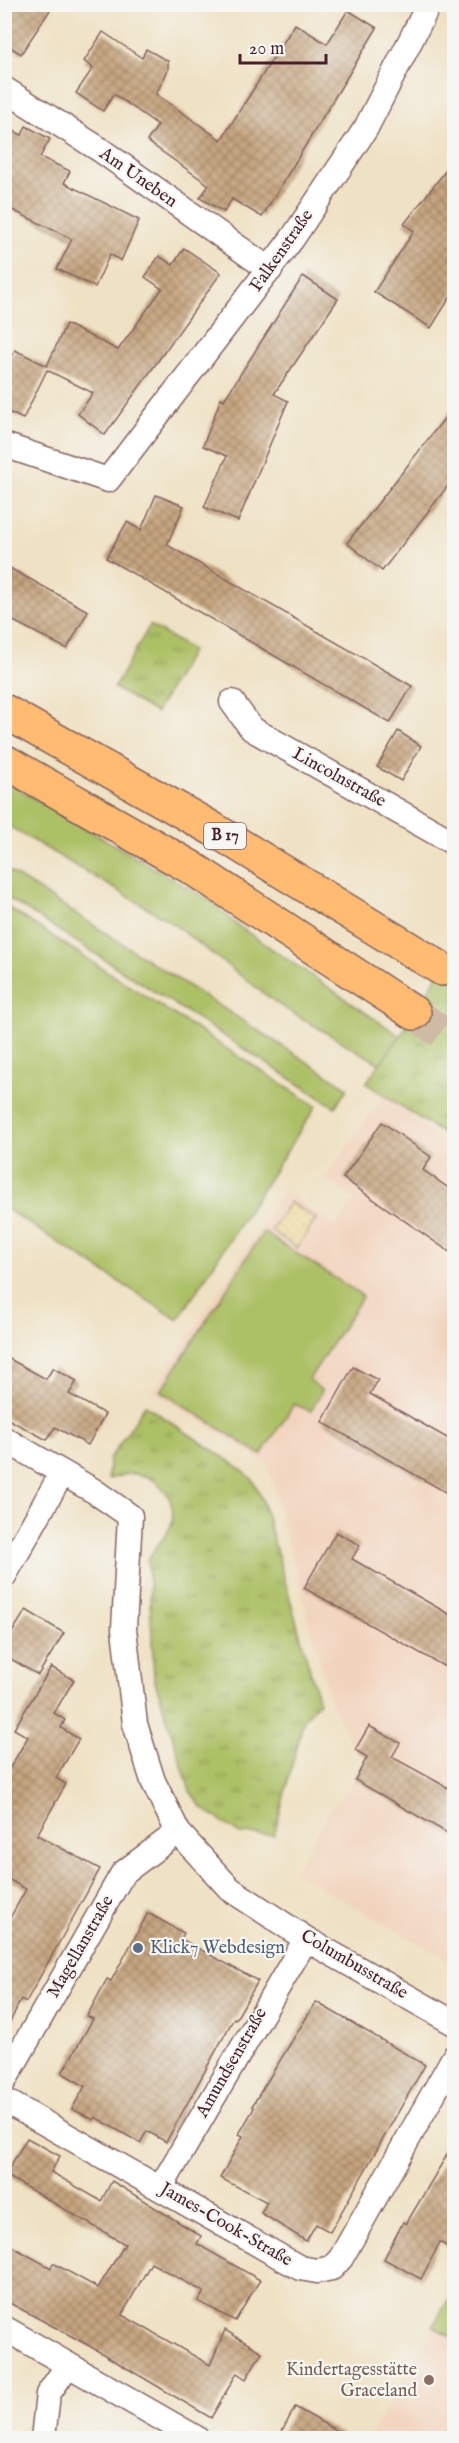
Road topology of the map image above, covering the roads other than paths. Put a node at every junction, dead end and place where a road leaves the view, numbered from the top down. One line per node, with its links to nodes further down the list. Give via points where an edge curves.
1 (429, 4): 3 (street, Falkenstraße, via 366,128)
2 (4, 89): 3 (street, Am Uneben, via 99,150)
3 (270, 270): 4 (street, Falkenstraße, via 108,480)
4 (4, 445)
5 (232, 702): 8 (street, Lincolnstraße, via 252,729)
6 (4, 711): 9 (highway, B 17, via 213,829)
7 (4, 761): 10 (highway, B 17, via 192,868)
8 (454, 843)
9 (442, 969)
10 (414, 1013)
11 (4, 1439): 12 (street)
12 (62, 1473): 13 (street); 14 (street, Columbusstraße, via 130,1516 124,1629 135,1724 153,1781)
13 (4, 1576)
14 (178, 1832): 15 (street, Columbusstraße, via 230,1889); 18 (street, Magellanstraße, via 123,1874)
15 (306, 1939): 16 (street, Columbusstraße); 20 (street, Amundsenstraße)
16 (454, 2022)
17 (454, 2057): 20 (street, James-Cook-Straße, via 332,2268 300,2268)
18 (4, 2081)
19 (4, 2100): 20 (street, James-Cook-Straße)
20 (160, 2187)
21 (4, 2328): 22 (street)
22 (69, 2365): 23 (street, via 48,2394); 24 (street)
23 (43, 2439)
24 (196, 2439)

